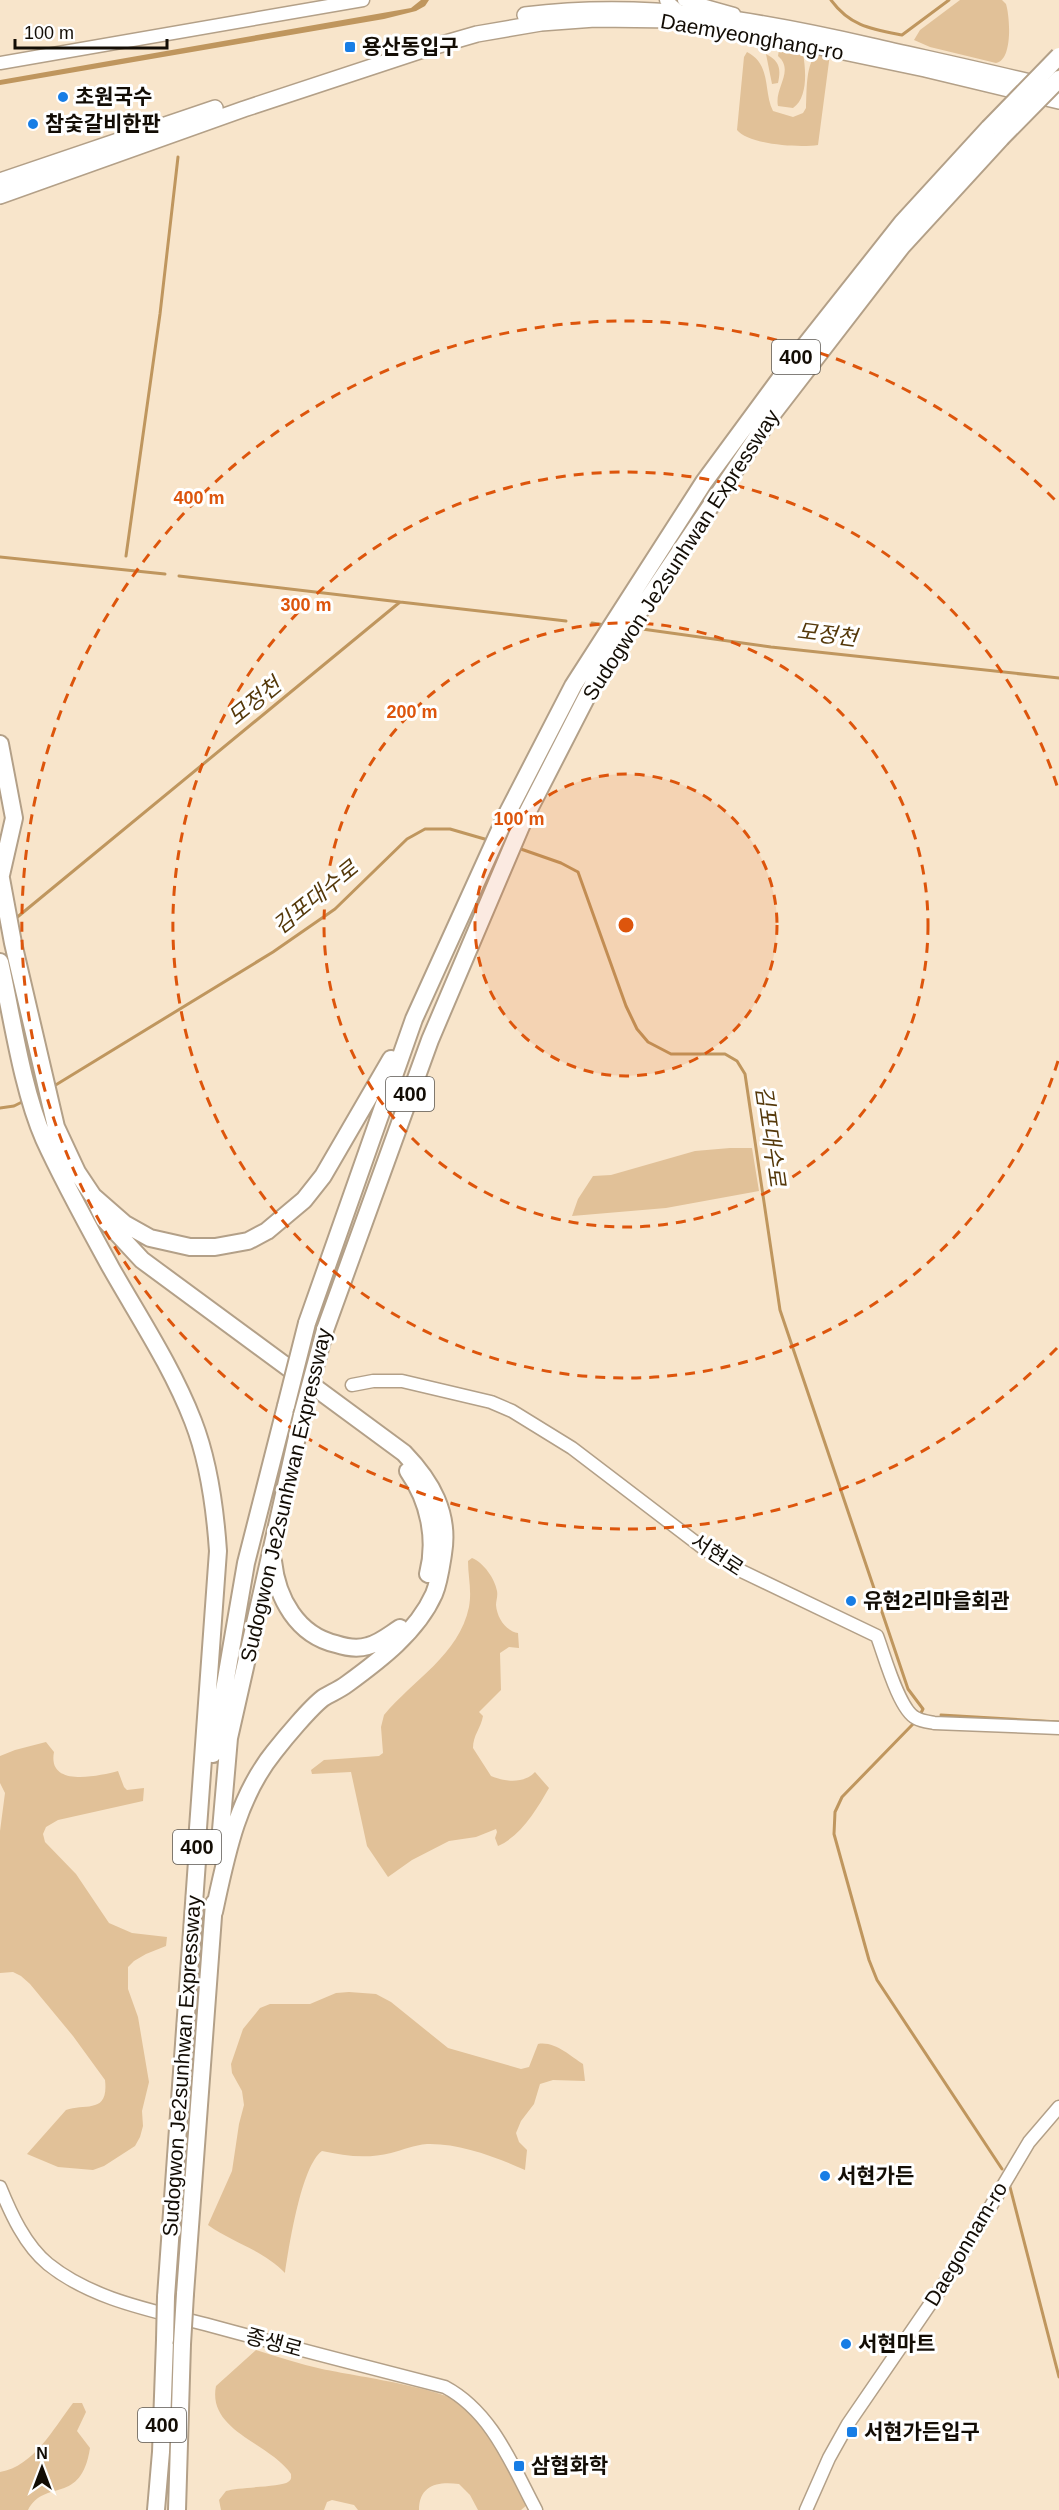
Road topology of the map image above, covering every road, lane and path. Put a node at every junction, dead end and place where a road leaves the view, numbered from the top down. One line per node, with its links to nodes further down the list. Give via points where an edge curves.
1 (363, 0): 5 (street)
2 (646, 4): 3 (main road, Daemyeonghang-ro); 10 (main road, Daemyeonghang-ro, via 547,12 467,27)
3 (675, 8): 7 (main road, Daemyeonghang-ro, via 755,21); 8 (main road, Daemyeonghang-ro, via 765,35); 11 (main road, Daemyeonghang-ro, via 477,34 244,109)
4 (1059, 56): 9 (highway, Sudogwon Je2sunhwan Expressway / 400, bridge)
5 (0, 63)
6 (1059, 79): 9 (highway, Sudogwon Je2sunhwan Expressway / 400, bridge)
7 (1059, 89)
8 (1059, 101)
9 (995, 133): 16 (highway, Sudogwon Je2sunhwan Expressway / 400, via 902,223 704,482 573,686 508,812); 21 (highway, Sudogwon Je2sunhwan Expressway / 400, bridge, via 774,412 612,652 524,819 430,1040 325,1330)
10 (0, 181)
11 (0, 196)
12 (0, 744): 14 (highway, via 14,818)
13 (0, 793): 14 (highway, via 5,817)
14 (1, 875): 17 (highway, via 37,1047)
15 (0, 962): 17 (highway, via 20,1055)
16 (414, 1019): 19 (highway, via 323,1176 304,1200 267,1232 248,1241 215,1247 164,1242 126,1224); 23 (highway, Sudogwon Je2sunhwan Expressway / 400, bridge, via 307,1323 246,1563)
17 (42, 1105): 18 (highway, via 42,1136); 19 (highway)
18 (73, 1196): 21 (highway, via 144,1275 268,1366 387,1446 403,1464 425,1501 432,1541 426,1586 400,1627 365,1647 346,1647 327,1642 295,1619 278,1590 272,1550); 23 (highway, via 175,1381 193,1422 215,1511 217,1586)
19 (93, 1196): 24 (highway, via 104,1219 142,1260 404,1453 432,1486 444,1528 435,1592 411,1630 346,1685 321,1700 272,1754 247,1795 230,1839)
20 (352, 1385): 22 (street, 서현로, via 402,1382 492,1402 531,1421 731,1566 877,1636 902,1701 915,1718 934,1723)
21 (283, 1498): 24 (highway, Sudogwon Je2sunhwan Expressway / 400, via 229,1738)
22 (1059, 1728)
23 (197, 1842): 27 (highway, Sudogwon Je2sunhwan Expressway / 400, bridge, via 166,2297)
24 (214, 1912): 28 (highway, Sudogwon Je2sunhwan Expressway / 400, bridge, via 185,2294)
25 (1059, 2107): 30 (street, Daegonnam-ro, via 1029,2142 948,2278 848,2424)
26 (0, 2187): 29 (street, 종생로, via 34,2249 46,2262 85,2287 145,2309 445,2387 461,2396 491,2428)
27 (156, 2510)
28 (177, 2510)
29 (536, 2510)
30 (806, 2510)

